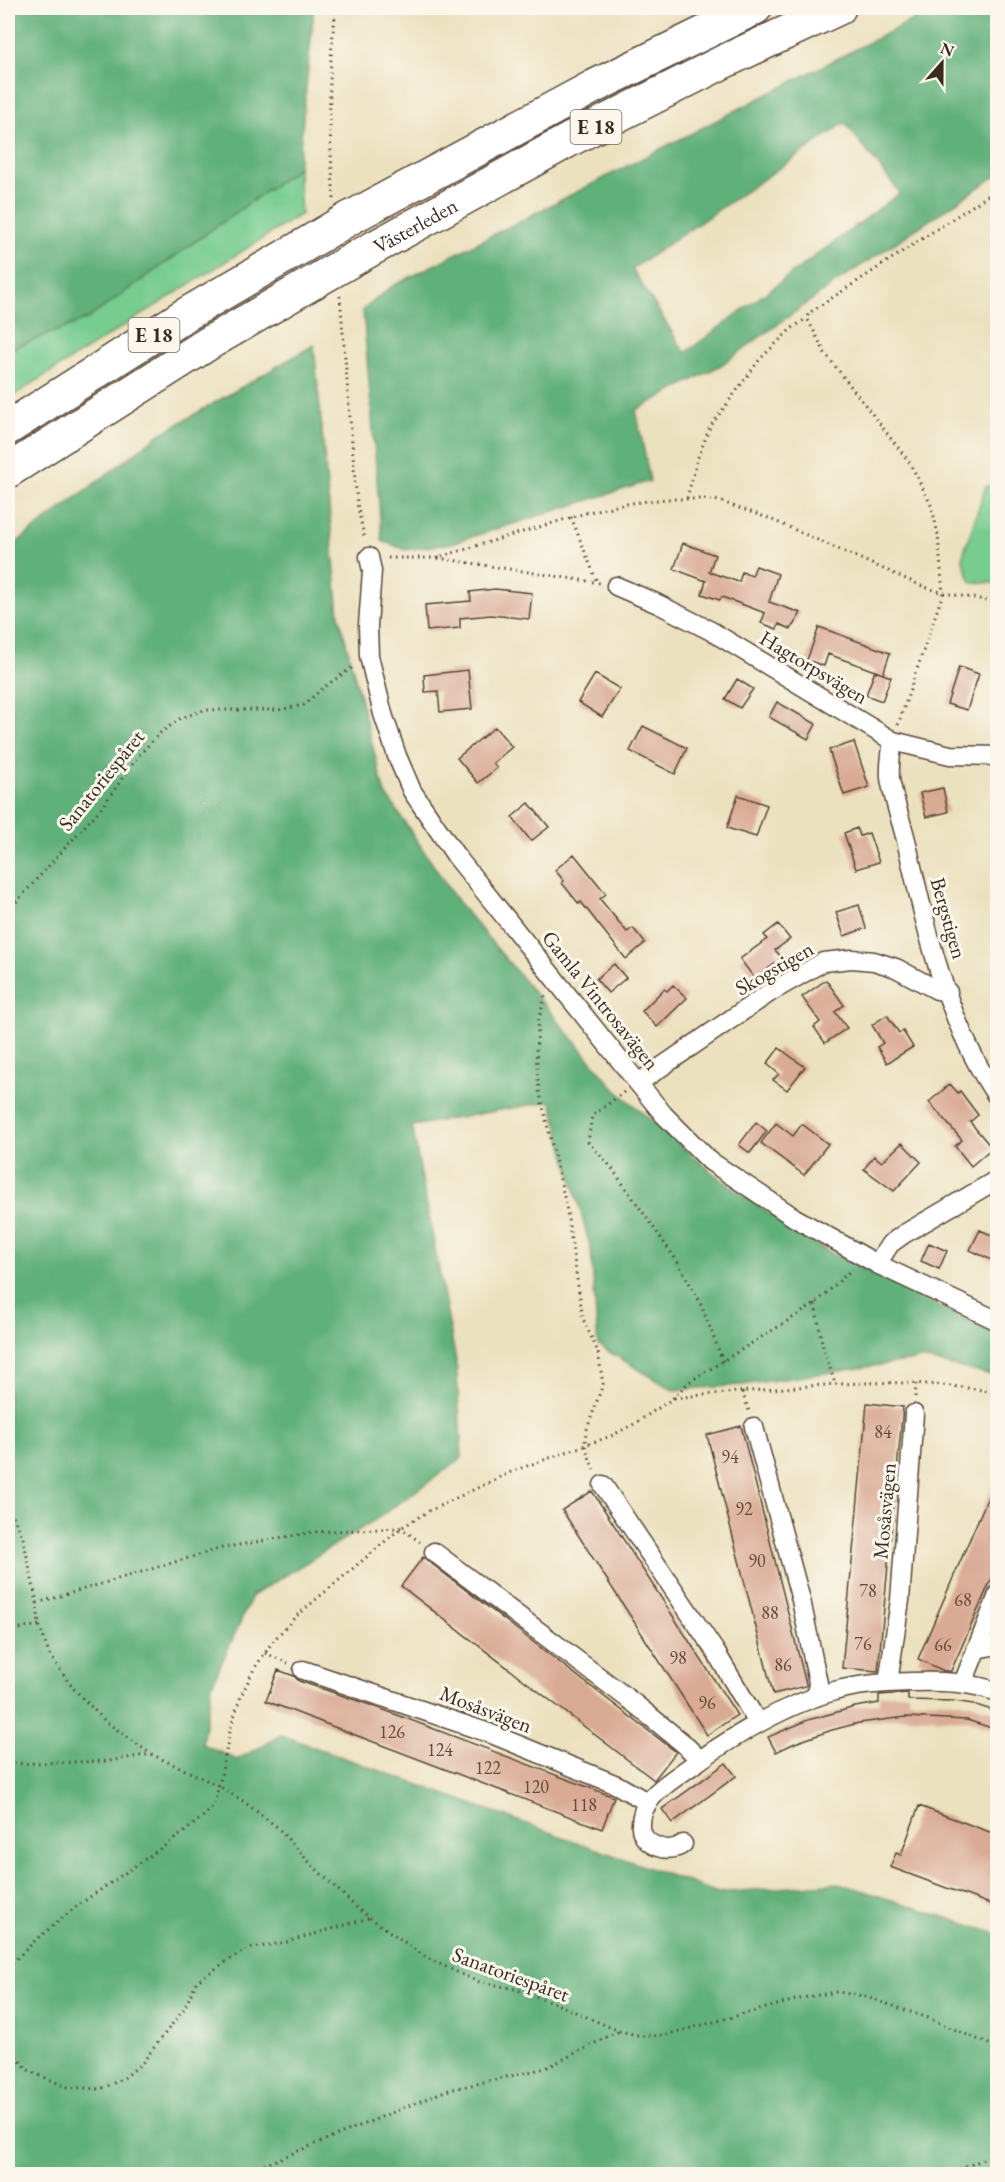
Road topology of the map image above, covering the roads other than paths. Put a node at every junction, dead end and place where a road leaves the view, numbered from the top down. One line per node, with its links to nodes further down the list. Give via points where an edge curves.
1 (755, 8): 3 (highway, Västerleden / E 18, bridge, via 593,87 350,218 185,315)
2 (838, 8): 4 (highway, Västerleden / E 18, bridge, via 571,139 359,256 209,342)
3 (8, 428)
4 (8, 471)
5 (369, 557): 10 (street, Gamla Vintrosavägen, via 369,656 383,714 412,790 456,856)
6 (616, 586): 7 (street, Hagtorpsvägen, via 711,631)
7 (893, 741): 8 (street, Hagtorpsvägen, via 950,755); 9 (street, Bergstigen, via 890,779 917,890)
8 (998, 756)
9 (948, 992): 10 (street, Skogstigen, via 874,961 823,962 769,993); 11 (street, Bergstigen, via 969,1048)
10 (638, 1083): 13 (street, Gamla Vintrosavägen, via 710,1161 795,1218)
11 (998, 1098)
12 (998, 1179): 13 (street, via 904,1234)
13 (870, 1261): 14 (street, Gamla Vintrosavägen)
14 (998, 1321)
15 (914, 1414): 23 (street, Mosåsvägen, via 900,1600)
16 (754, 1427): 26 (street, via 801,1600 818,1683)
17 (603, 1485): 27 (street, via 715,1651)
18 (434, 1552): 28 (street, via 635,1704)
19 (998, 1595): 21 (street)
20 (998, 1645): 21 (street)
21 (976, 1649): 24 (street)
22 (303, 1670): 29 (street, Mosåsvägen, via 489,1733 617,1785)
23 (888, 1683): 24 (street); 26 (street)
24 (963, 1683): 25 (street)
25 (998, 1692)
26 (816, 1697): 27 (street)
27 (758, 1723): 28 (street)
28 (700, 1760): 29 (street)
29 (647, 1802): 30 (street, via 640,1830 644,1838 668,1849)
30 (683, 1844)

